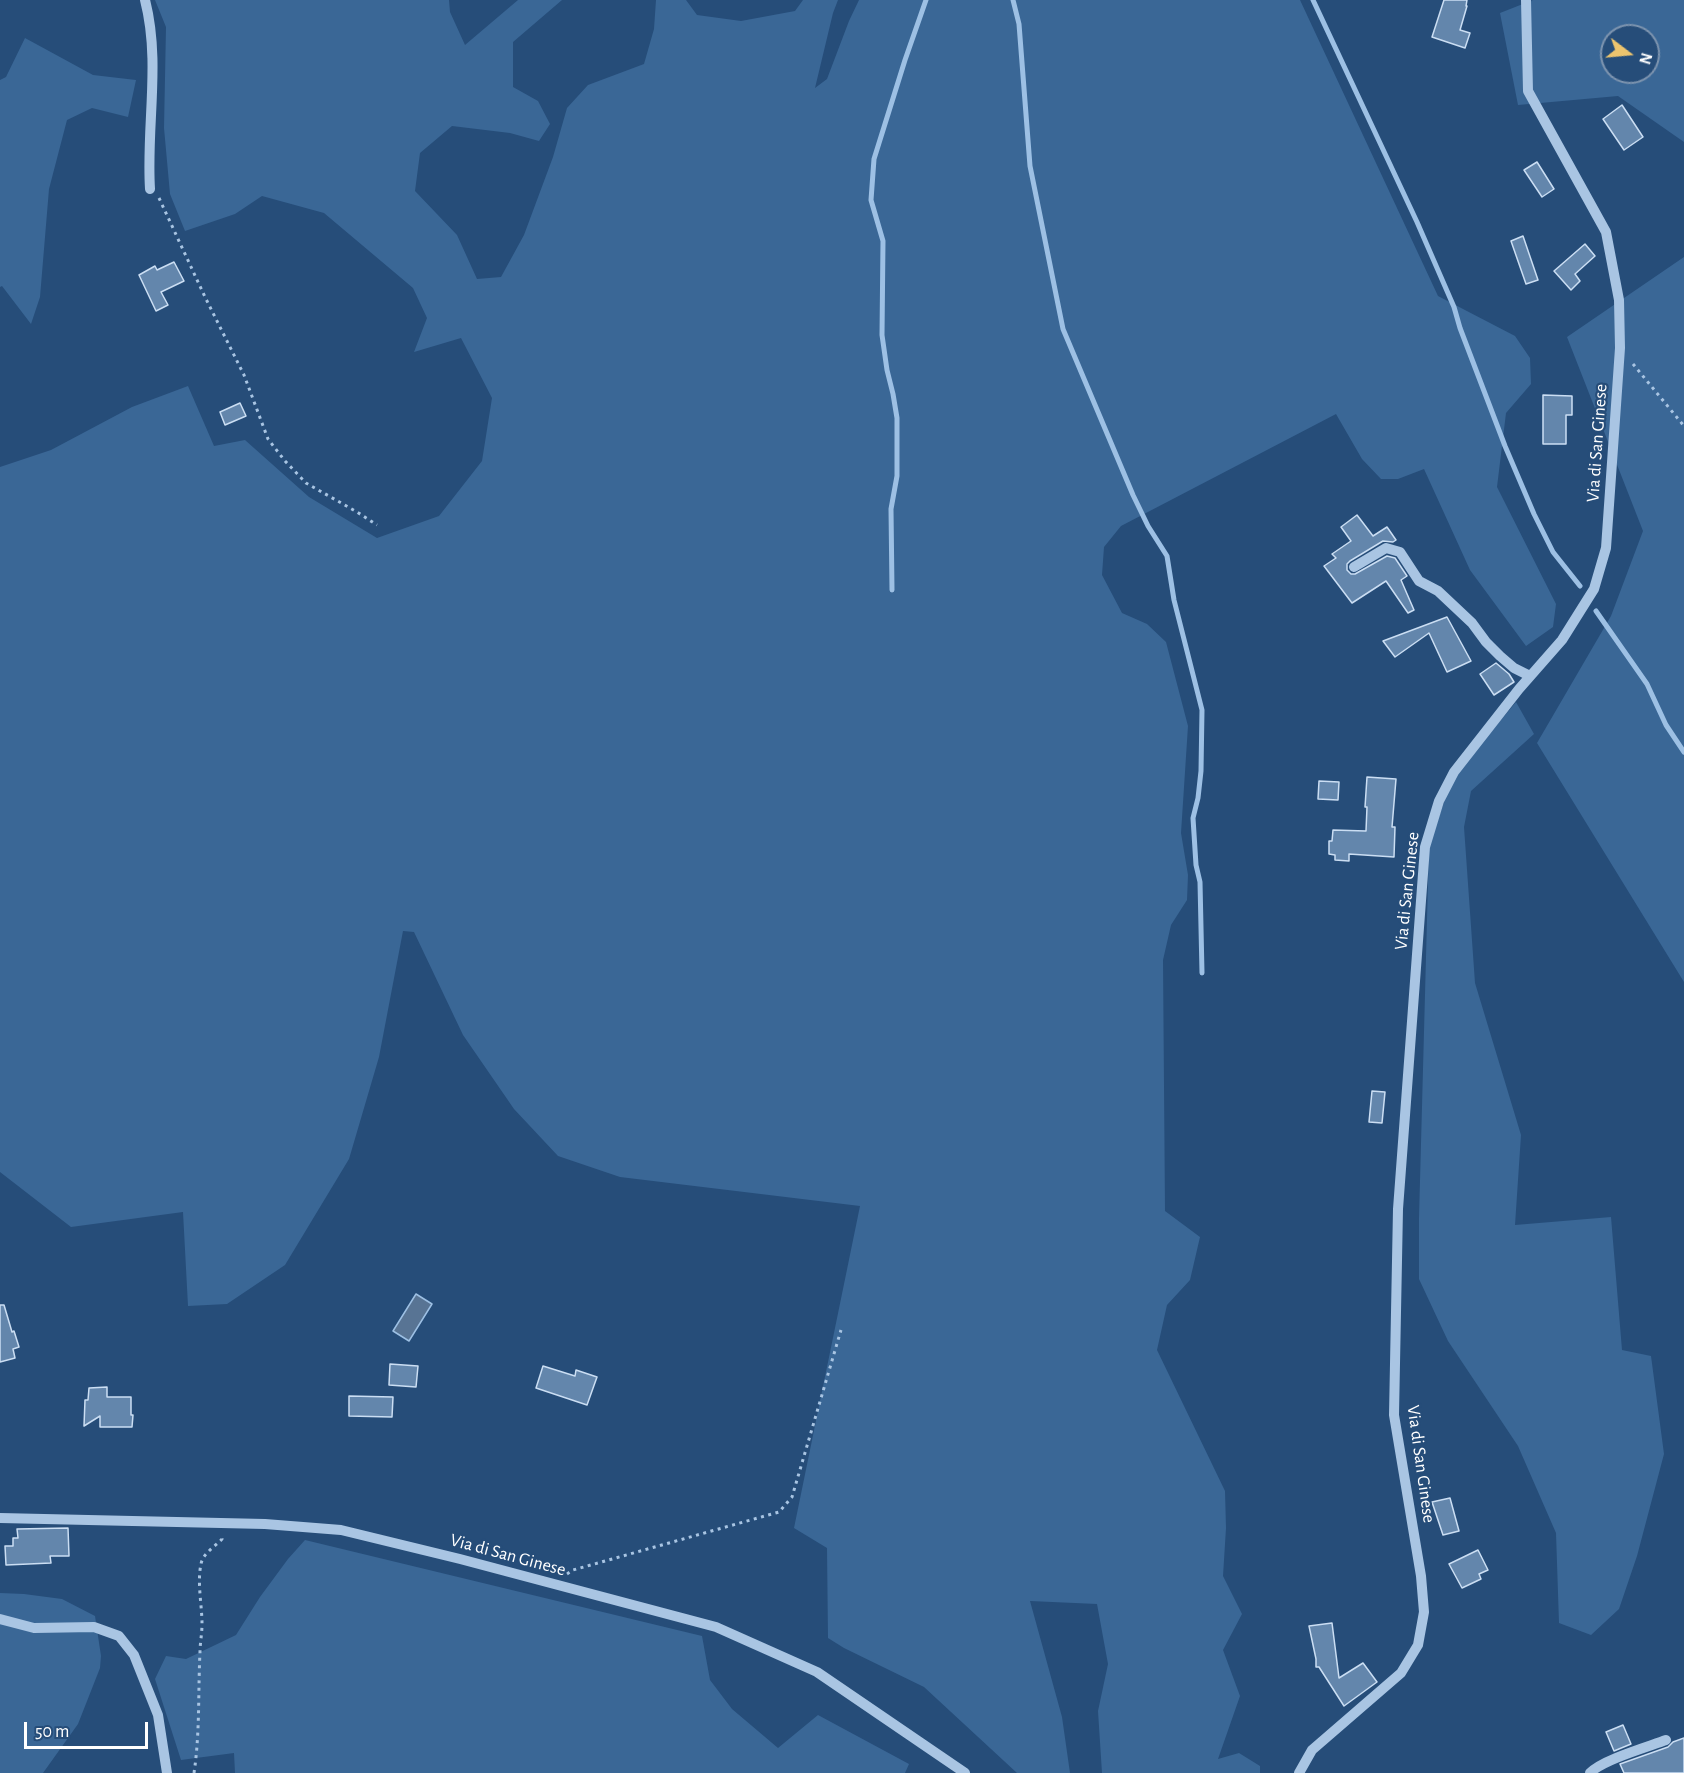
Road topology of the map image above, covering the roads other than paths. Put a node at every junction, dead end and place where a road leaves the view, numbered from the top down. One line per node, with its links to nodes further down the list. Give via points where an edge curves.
1 (146, 0): 3 (street, via 154,67)
2 (1526, 0): 5 (street, Via di San Ginese, via 1528,92 1606,232 1619,300 1620,348 1607,541 1601,568 1581,612)
3 (150, 189)
4 (1354, 567): 5 (street, via 1386,548 1400,552 1419,581 1438,591 1500,656)
5 (1530, 676): 11 (street, Via di San Ginese, via 1454,772 1439,801 1425,846 1398,1209 1394,1414 1421,1576 1424,1612 1418,1645 1401,1673 1312,1750)
6 (2, 1520): 10 (street, Via di San Ginese, via 265,1524 341,1530 460,1559 716,1627 817,1672)
7 (0, 1619): 9 (street, via 34,1628 94,1626 119,1636 134,1655 158,1715)
8 (1665, 1740): 12 (street)
9 (167, 1773)
10 (965, 1773)
11 (1299, 1773)
12 (1590, 1773)

